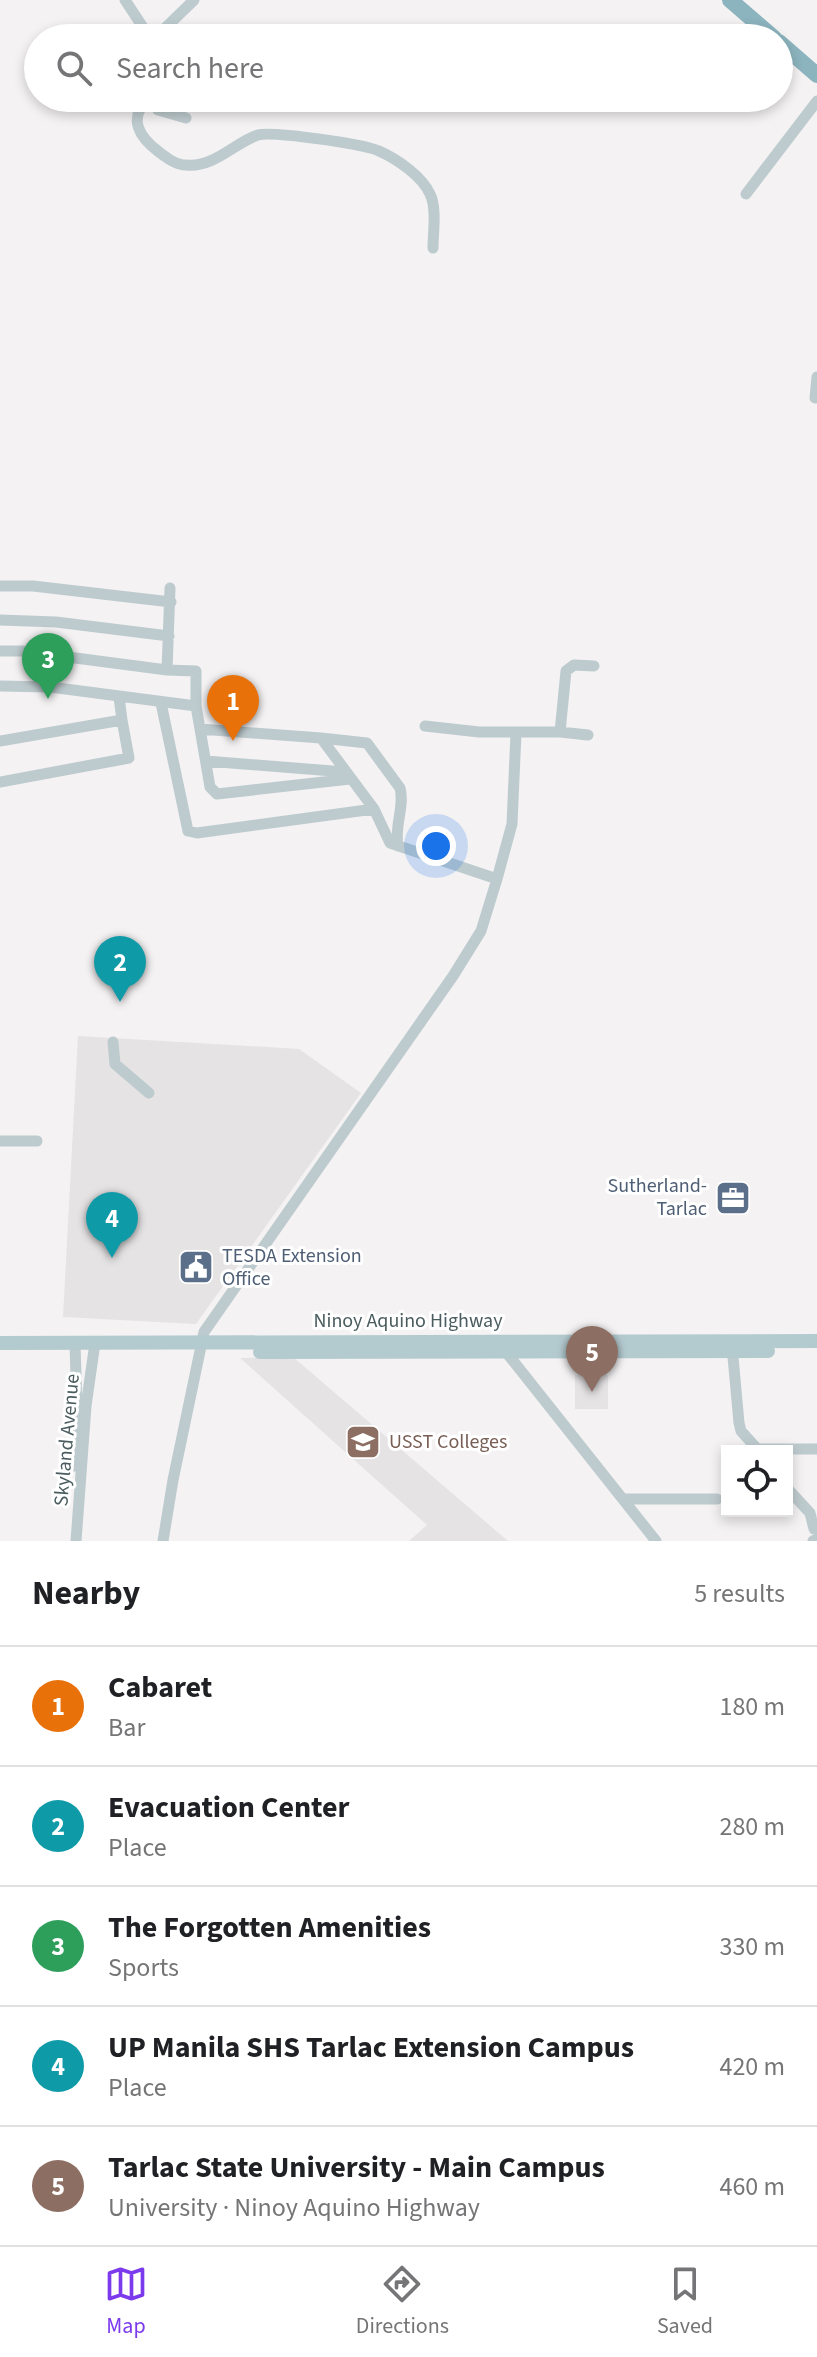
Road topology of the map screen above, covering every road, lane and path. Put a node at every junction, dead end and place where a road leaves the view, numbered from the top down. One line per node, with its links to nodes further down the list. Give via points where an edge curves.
1 (125, 0): 4 (street)
2 (194, 0): 5 (street)
3 (740, 3): 6 (highway)
4 (143, 24)
5 (168, 24)
6 (760, 24)
7 (793, 54): 8 (highway)
8 (817, 75)
9 (817, 101): 13 (street)
10 (139, 112): 14 (street, via 138,131 145,141 180,164 211,160 262,134 379,151 420,179 430,194)
11 (162, 112): 12 (street)
12 (186, 118)
13 (746, 194)
14 (433, 248)
15 (817, 377): 16 (street)
16 (815, 398)
17 (0, 586): 19 (street)
18 (170, 588): 19 (street)
19 (171, 602): 21 (street)
20 (0, 620): 21 (street)
21 (169, 636): 24 (street)
22 (0, 651): 24 (street)
23 (594, 666): 32 (street, via 574,665 566,671)
24 (167, 670): 28 (street, via 196,671)
25 (0, 686): 26 (street)
26 (119, 697): 27 (street); 29 (street)
27 (161, 703): 28 (street); 40 (street, via 188,831)
28 (196, 706): 31 (street)
29 (122, 720): 36 (street); 39 (street, via 129,758)
30 (425, 726): 33 (street)
31 (200, 729): 35 (street); 37 (street)
32 (560, 732): 33 (street); 34 (street)
33 (516, 733): 44 (street, via 512,824)
34 (588, 735)
35 (321, 738): 38 (street); 42 (street, via 369,745 401,790)
36 (0, 741)
37 (206, 761): 38 (street); 38 (street, via 210,787 217,794)
38 (348, 775): 40 (street)
39 (0, 782)
40 (374, 809): 41 (street)
41 (380, 821): 42 (street); 43 (street, via 387,840)
42 (396, 824): 43 (street)
43 (398, 846): 44 (street)
44 (497, 879): 54 (street, via 481,931 453,976 263,1245 204,1332)
45 (113, 1042): 46 (street, via 115,1064)
46 (149, 1093)
47 (0, 1141): 48 (street)
48 (37, 1141)
49 (817, 1341): 53 (main road, Ninoy Aquino Highway)
50 (0, 1343): 55 (main road, Ninoy Aquino Highway)
51 (489, 1346): 52 (main road, Ninoy Aquino Highway); 54 (main road, Ninoy Aquino Highway); 59 (main road, Ninoy Aquino Highway)
52 (546, 1346): 53 (main road, Ninoy Aquino Highway); 59 (main road, Ninoy Aquino Highway)
53 (732, 1346): 57 (main road, Ninoy Aquino Highway); 60 (street, via 739,1423)
54 (200, 1347): 56 (main road, Ninoy Aquino Highway); 69 (street)
55 (75, 1348): 56 (main road, Ninoy Aquino Highway); 58 (main road, Ninoy Aquino Highway); 67 (street, Skyland Avenue)
56 (95, 1348): 68 (street, Skyland Avenue)
57 (817, 1350)
58 (0, 1351)
59 (506, 1352): 64 (street)
60 (754, 1445)
61 (793, 1449): 62 (street)
62 (817, 1449)
63 (793, 1495): 66 (street)
64 (624, 1499): 65 (street); 70 (street)
65 (717, 1499)
66 (817, 1530)
67 (69, 1541)
68 (76, 1541)
69 (163, 1541)
70 (656, 1541)

